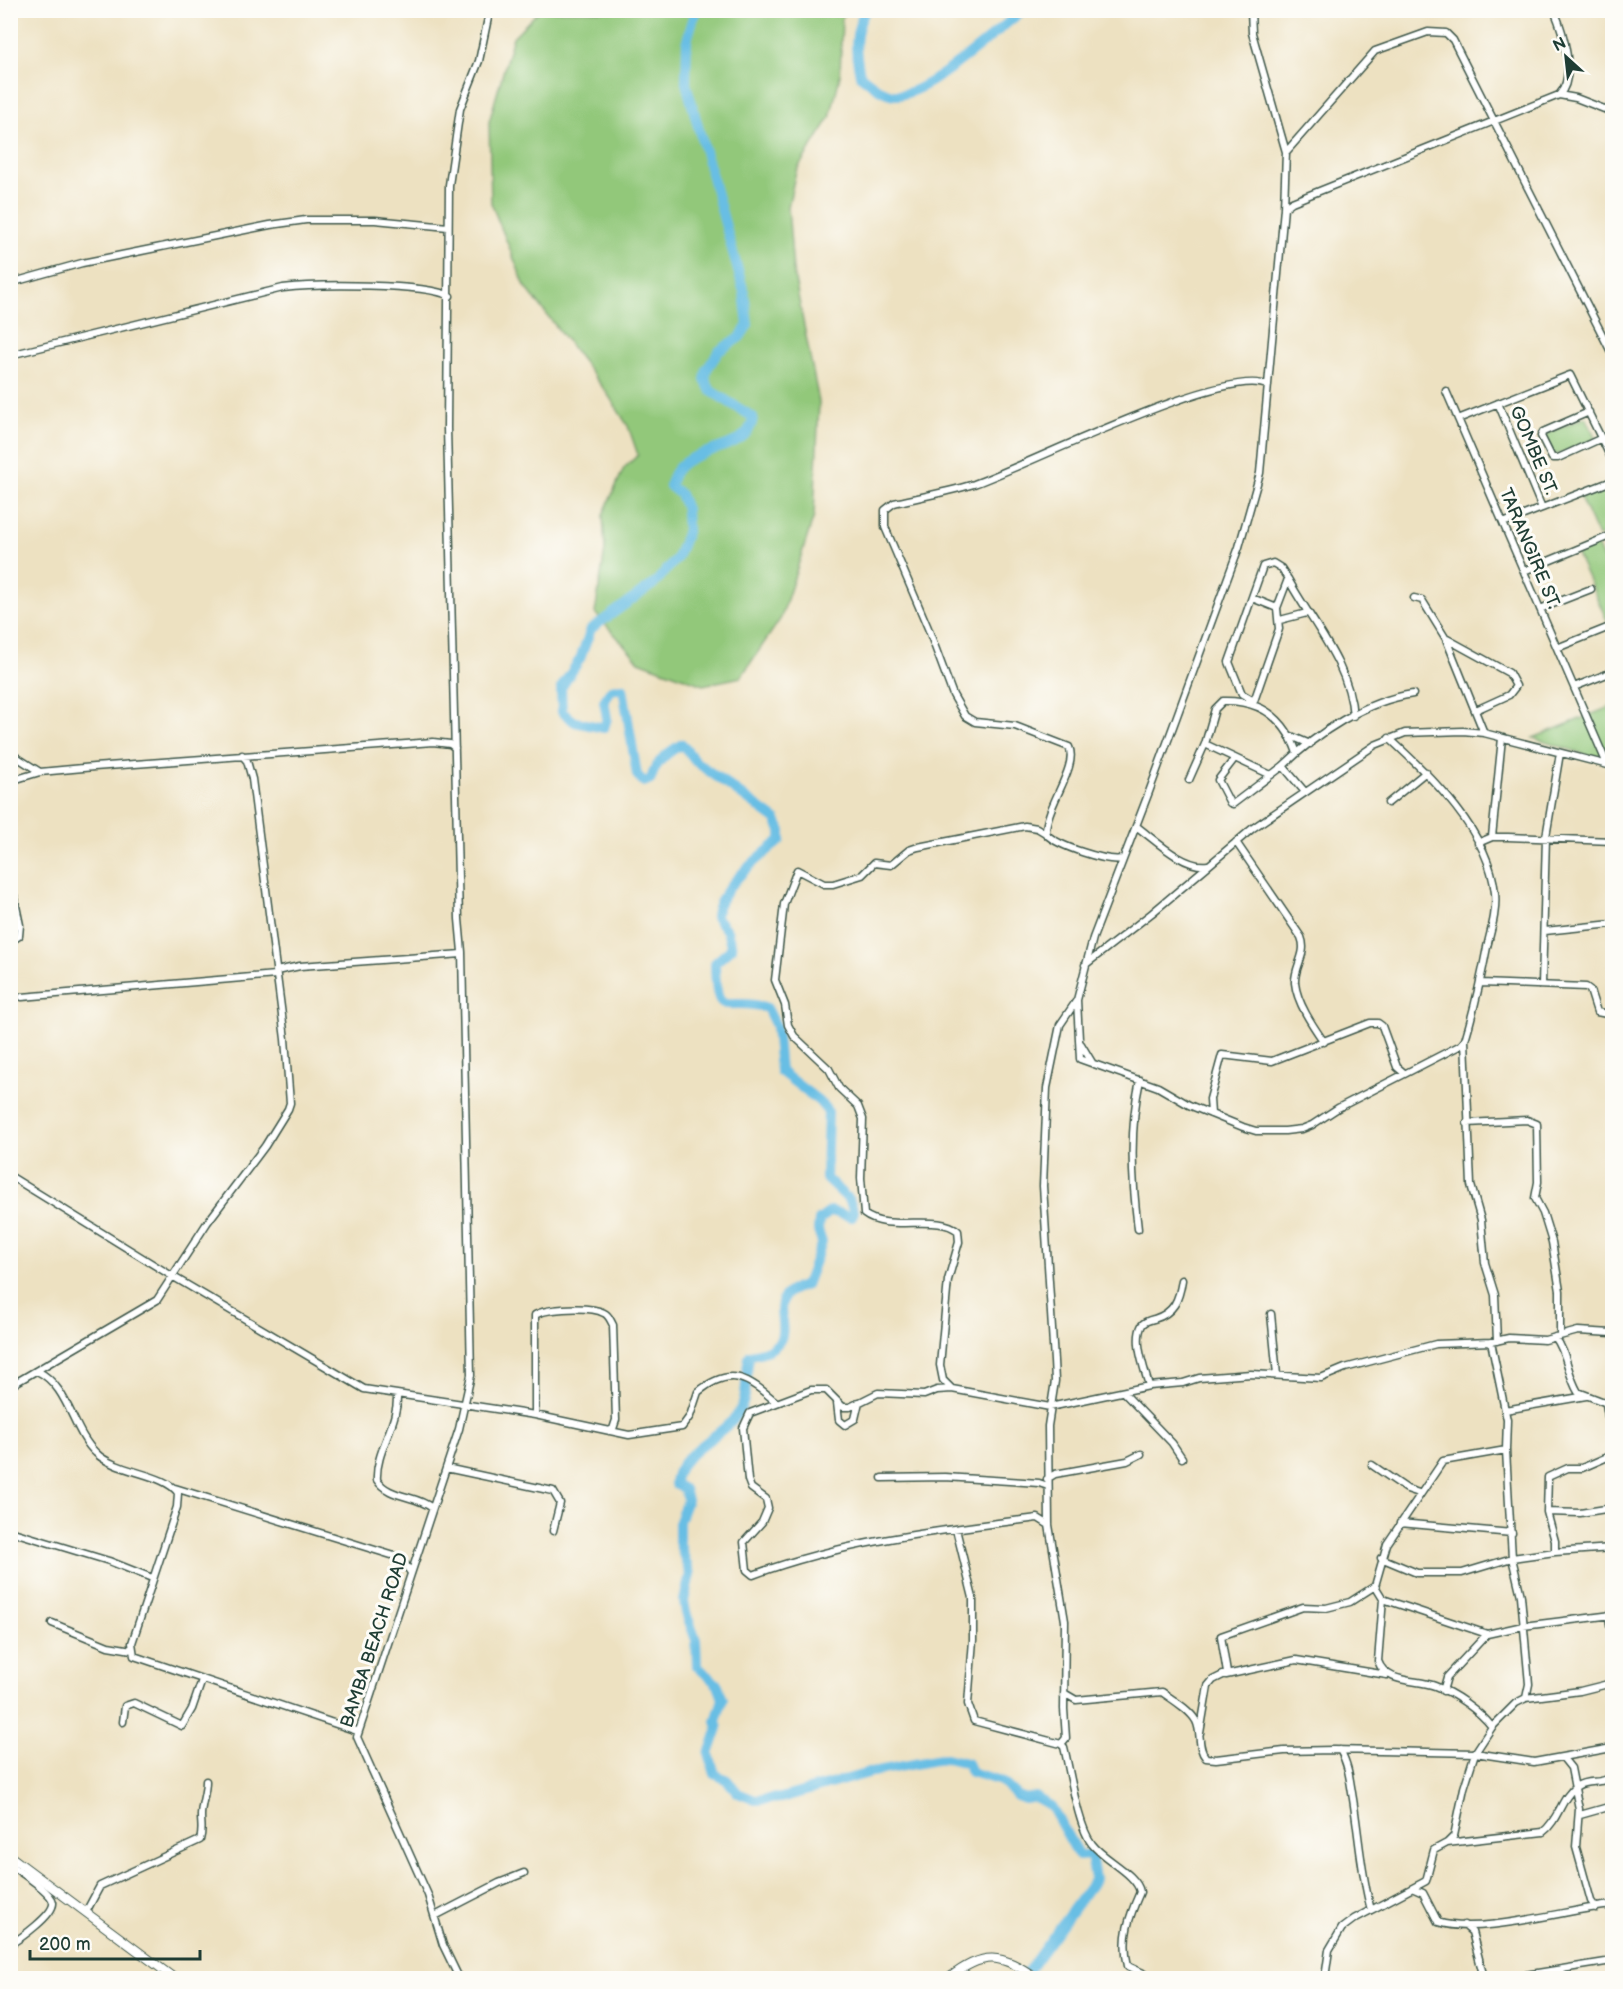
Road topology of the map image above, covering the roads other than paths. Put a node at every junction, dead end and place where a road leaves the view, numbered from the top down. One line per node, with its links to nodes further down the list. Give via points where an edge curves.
1 (494, 10): 11 (street, BAMBA BEACH ROAD, via 488,18 479,62 456,126)
2 (1251, 10): 7 (street, via 1252,33)
3 (1554, 10): 4 (street, via 1565,38 1567,61 1565,87)
4 (1559, 95): 5 (street); 6 (street)
5 (1612, 111)
6 (1492, 121): 7 (street, via 1453,40 1446,33 1428,32 1375,51); 9 (street); 14 (street)
7 (1286, 152): 8 (street)
8 (1284, 196): 9 (street); 10 (street)
9 (1292, 202): 10 (street)
10 (1284, 208): 16 (street)
11 (447, 227): 12 (street, via 375,220 306,220 82,263); 13 (street, BAMBA BEACH ROAD)
12 (10, 284)
13 (450, 296): 15 (street, via 417,289 302,285); 51 (street, BAMBA BEACH ROAD, via 447,428)
14 (1612, 354)
15 (10, 355)
16 (1268, 386): 66 (street, via 1260,473 1239,547); 67 (street, via 1248,383 1178,398 1005,472 894,503 885,510 885,527 965,716 975,722 1015,726 1069,747 1069,760 1047,817)
17 (1446, 391): 20 (street, TARANGIRE ST.)
18 (1498, 403): 19 (street, via 1569,375); 20 (street); 24 (street, GOMBE ST.)
19 (1589, 412): 21 (street); 21 (street, via 1543,432 1541,436 1550,457 1558,458)
20 (1458, 419): 25 (street, TARANGIRE ST.)
21 (1602, 438): 22 (street)
22 (1612, 460)
23 (1612, 481): 24 (street)
24 (1542, 508): 25 (street)
25 (1503, 524): 27 (street, TARANGIRE ST.)
26 (1612, 535): 27 (street)
27 (1524, 571): 33 (street, TARANGIRE ST.)
28 (1288, 579): 30 (street, via 1281,568 1266,563); 32 (street); 34 (street)
29 (1591, 589): 33 (street)
30 (1252, 598): 32 (street); 42 (street, via 1229,662 1242,694)
31 (1414, 598): 37 (street, via 1422,600)
32 (1277, 608): 35 (street)
33 (1540, 609): 38 (street, TARANGIRE ST.)
34 (1307, 613): 35 (street); 44 (street, via 1347,680)
35 (1280, 620): 42 (street)
36 (1612, 626): 38 (street)
37 (1446, 639): 43 (street); 43 (street, via 1509,673 1516,686 1509,695)
38 (1557, 648): 40 (street, TARANGIRE ST.)
39 (1612, 672): 40 (street)
40 (1574, 687): 57 (street, TARANGIRE ST.)
41 (1413, 694): 44 (street, via 1381,701)
42 (1253, 703): 46 (street, via 1286,726); 49 (street, via 1219,703)
43 (1476, 710): 45 (street)
44 (1353, 716): 50 (street)
45 (1484, 734): 47 (street, via 1435,731); 48 (street)
46 (1291, 736): 50 (street); 53 (street)
47 (1389, 738): 60 (street); 64 (street)
48 (1502, 738): 54 (street); 68 (street)
49 (1205, 744): 56 (street); 62 (street)
50 (1310, 744): 53 (street)
51 (455, 748): 55 (street, via 433,742); 81 (street, BAMBA BEACH ROAD)
52 (10, 753): 59 (street)
53 (1297, 753): 58 (street)
54 (1560, 753): 57 (street); 69 (street)
55 (242, 755): 59 (street); 83 (street, via 248,761 252,779)
56 (1235, 758): 61 (street); 61 (street, via 1218,780 1230,803)
57 (1610, 765)
58 (1283, 766): 61 (street); 64 (street)
59 (40, 772): 63 (street)
60 (1426, 772): 65 (street); 72 (street, via 1448,795)
61 (1271, 775)
62 (1189, 780)
63 (10, 781)
64 (1305, 792): 71 (street)
65 (1388, 803)
66 (1136, 826): 73 (street); 75 (street, via 1183,858 1199,866)
67 (1047, 834): 74 (street, via 1063,845); 107 (street, via 1025,826 918,847 891,865 874,863 862,875 833,884 824,884 798,870 784,904 775,980 794,1036 829,1070 839,1088 858,1106 863,1119 864,1214 875,1220 941,1224 958,1231 959,1242 948,1280 940,1365 943,1380)
68 (1492, 837): 69 (street); 72 (street)
69 (1546, 837): 70 (street); 79 (street)
70 (1612, 841)
71 (1236, 842): 75 (street); 90 (street, via 1301,937 1304,950 1296,974 1297,991)
72 (1479, 843): 84 (street, via 1495,900)
73 (1122, 859): 74 (street); 76 (street)
74 (1113, 861): 76 (street)
75 (1211, 864): 82 (street)
76 (1118, 870): 82 (street)
77 (10, 877): 80 (street, via 20,925 19,936)
78 (1612, 924): 79 (street)
79 (1545, 931): 85 (street)
80 (10, 942)
81 (462, 954): 83 (street, via 300,966); 114 (street, BAMBA BEACH ROAD, via 472,1340)
82 (1084, 965): 87 (street)
83 (276, 973): 86 (street); 97 (street, via 285,1039 288,1109)
84 (1481, 983): 85 (street); 89 (street)
85 (1542, 985): 88 (street, via 1586,987 1597,1012)
86 (22, 997)
87 (1077, 1000): 92 (street, via 1081,1043 1092,1064); 116 (street, via 1060,1025 1047,1088 1043,1177 1055,1381)
88 (1612, 1015)
89 (1465, 1040): 91 (street); 94 (street)
90 (1324, 1042): 91 (street, via 1378,1023 1397,1067); 93 (street, via 1272,1061 1222,1055 1210,1099)
91 (1404, 1073): 93 (street, via 1302,1129 1256,1131)
92 (1140, 1080): 93 (street); 96 (street, via 1133,1137)
93 (1211, 1114)
94 (1467, 1123): 101 (street, via 1533,1120 1537,1124 1535,1198 1552,1242 1560,1291); 102 (street, via 1471,1185 1495,1296)
95 (10, 1176): 97 (street)
96 (1138, 1229)
97 (172, 1276): 103 (street, via 147,1308); 109 (street, via 364,1389)
98 (1182, 1280): 106 (street, via 1169,1314 1141,1327 1139,1338)
99 (1271, 1314): 104 (street)
100 (1612, 1333): 101 (street, via 1578,1331)
101 (1557, 1336): 102 (street, via 1533,1341); 110 (street, via 1572,1382 1578,1392)
102 (1494, 1341): 104 (street, via 1436,1344 1321,1378); 117 (street)
103 (38, 1371): 105 (street); 129 (street, via 55,1386 96,1453 122,1469)
104 (1277, 1375): 106 (street, via 1199,1378)
105 (10, 1386)
106 (1149, 1386): 108 (street)
107 (952, 1389): 112 (street, via 924,1395 878,1393); 116 (street)
108 (1124, 1393): 116 (street); 124 (street)
109 (397, 1394): 114 (street); 131 (street, via 394,1421 377,1480 389,1491 421,1500)
110 (1587, 1395): 115 (street); 117 (street)
111 (776, 1402): 113 (street, via 811,1390 826,1390); 119 (street, via 747,1379 732,1377 698,1392 682,1427 629,1435); 136 (street, via 750,1413 743,1428 748,1480 751,1488 766,1499 768,1508 762,1522 744,1542 749,1573 753,1575 818,1552)
112 (859, 1402): 113 (street, via 850,1407); 113 (street, via 855,1419 845,1425 839,1420)
113 (837, 1403)
114 (466, 1404): 118 (street); 126 (street, BAMBA BEACH ROAD)
115 (1609, 1404): 120 (street)
116 (1050, 1407): 128 (street)
117 (1505, 1410): 121 (street)
118 (535, 1415): 119 (street); 119 (street, via 535,1315 567,1309 598,1311 607,1315 612,1324 616,1420)
119 (609, 1431)
120 (1612, 1441)
121 (1506, 1450): 130 (street, via 1443,1461); 139 (street)
122 (1141, 1454): 128 (street, via 1127,1461 1055,1473)
123 (1612, 1455): 133 (street, via 1548,1477)
124 (1182, 1458)
125 (1372, 1465): 130 (street)
126 (446, 1468): 131 (street, BAMBA BEACH ROAD); 138 (street, via 553,1491 560,1503)
127 (882, 1478): 128 (street)
128 (1048, 1482): 135 (street)
129 (175, 1488): 144 (street, via 401,1558); 145 (street, via 179,1497 177,1507)
130 (1419, 1493): 134 (street)
131 (432, 1508): 144 (street, BAMBA BEACH ROAD)
132 (1612, 1508): 133 (street, via 1581,1513)
133 (1547, 1512): 141 (street)
134 (1400, 1523): 139 (street); 142 (street)
135 (1049, 1525): 136 (street, via 1038,1518); 159 (street, via 1065,1621)
136 (956, 1529): 165 (street, via 973,1598 968,1704 974,1721)
137 (10, 1531): 145 (street)
138 (554, 1531)
139 (1512, 1533): 143 (street)
140 (1612, 1548): 141 (street)
141 (1555, 1552): 143 (street)
142 (1381, 1558): 143 (street, via 1417,1573 1471,1572); 146 (street)
143 (1512, 1558): 150 (street)
144 (411, 1574): 163 (street, BAMBA BEACH ROAD)
145 (152, 1578): 153 (street)
146 (1375, 1586): 147 (street); 154 (street, via 1350,1602 1326,1608 1303,1607 1223,1634 1220,1640 1227,1667)
147 (1383, 1599): 151 (street); 155 (street, via 1378,1661)
148 (1611, 1616): 150 (street); 152 (street)
149 (52, 1623): 153 (street, via 108,1646)
150 (1523, 1626): 151 (street); 160 (street, via 1529,1684)
151 (1487, 1634): 158 (street, via 1447,1677)
152 (1612, 1641)
153 (132, 1650): 156 (street, via 139,1659)
154 (1225, 1675): 155 (street, via 1296,1660); 164 (street, via 1208,1686)
155 (1389, 1676): 158 (street)
156 (202, 1680): 161 (street, via 182,1726 134,1702 125,1706); 163 (street)
157 (1612, 1683): 160 (street)
158 (1443, 1691): 162 (street, via 1474,1710)
159 (1064, 1693): 164 (street, via 1085,1700 1162,1692 1194,1718); 165 (street, via 1066,1738)
160 (1526, 1698): 162 (street, via 1516,1702)
161 (123, 1722)
162 (1492, 1727): 168 (street)
163 (357, 1731): 184 (street, BAMBA BEACH ROAD, via 358,1742 422,1879)
164 (1200, 1734): 167 (street, via 1201,1753 1206,1758)
165 (1061, 1744): 192 (street, via 1065,1747 1086,1835 1114,1866 1134,1878 1139,1888 1124,1951 1128,1966)
166 (1612, 1748): 169 (street)
167 (1340, 1750): 168 (street); 182 (street, via 1347,1761)
168 (1475, 1753): 169 (street, via 1520,1762); 175 (street, via 1454,1836)
169 (1563, 1758): 172 (street, via 1571,1768)
170 (1612, 1775): 172 (street, via 1604,1781)
171 (206, 1781): 183 (street, via 200,1840 100,1886)
172 (1575, 1787): 174 (street); 175 (street, via 1551,1826 1543,1832)
173 (1612, 1806): 174 (street)
174 (1580, 1815): 181 (street, via 1576,1847)
175 (1447, 1844): 179 (street, via 1434,1850 1426,1881)
176 (10, 1856): 183 (main road)
177 (10, 1865): 186 (street, via 49,1893 53,1902 38,1924)
178 (524, 1873): 184 (street)
179 (1414, 1889): 182 (street); 185 (street, via 1423,1893 1438,1922)
180 (1612, 1905): 181 (street)
181 (1596, 1908): 185 (street)
182 (1371, 1910): 193 (street, via 1342,1928 1332,1942)
183 (86, 1912): 189 (main road)
184 (435, 1916): 190 (street, BAMBA BEACH ROAD, via 443,1945)
185 (1464, 1925): 194 (street, via 1472,1932)
186 (10, 1944)
187 (1612, 1960): 195 (street)
188 (1034, 1977): 191 (main road, via 1015,1963 993,1957 965,1966)
189 (174, 1978)
190 (459, 1978)
191 (949, 1978)
192 (1154, 1978)
193 (1325, 1978)
194 (1484, 1978)
195 (1506, 1978)

